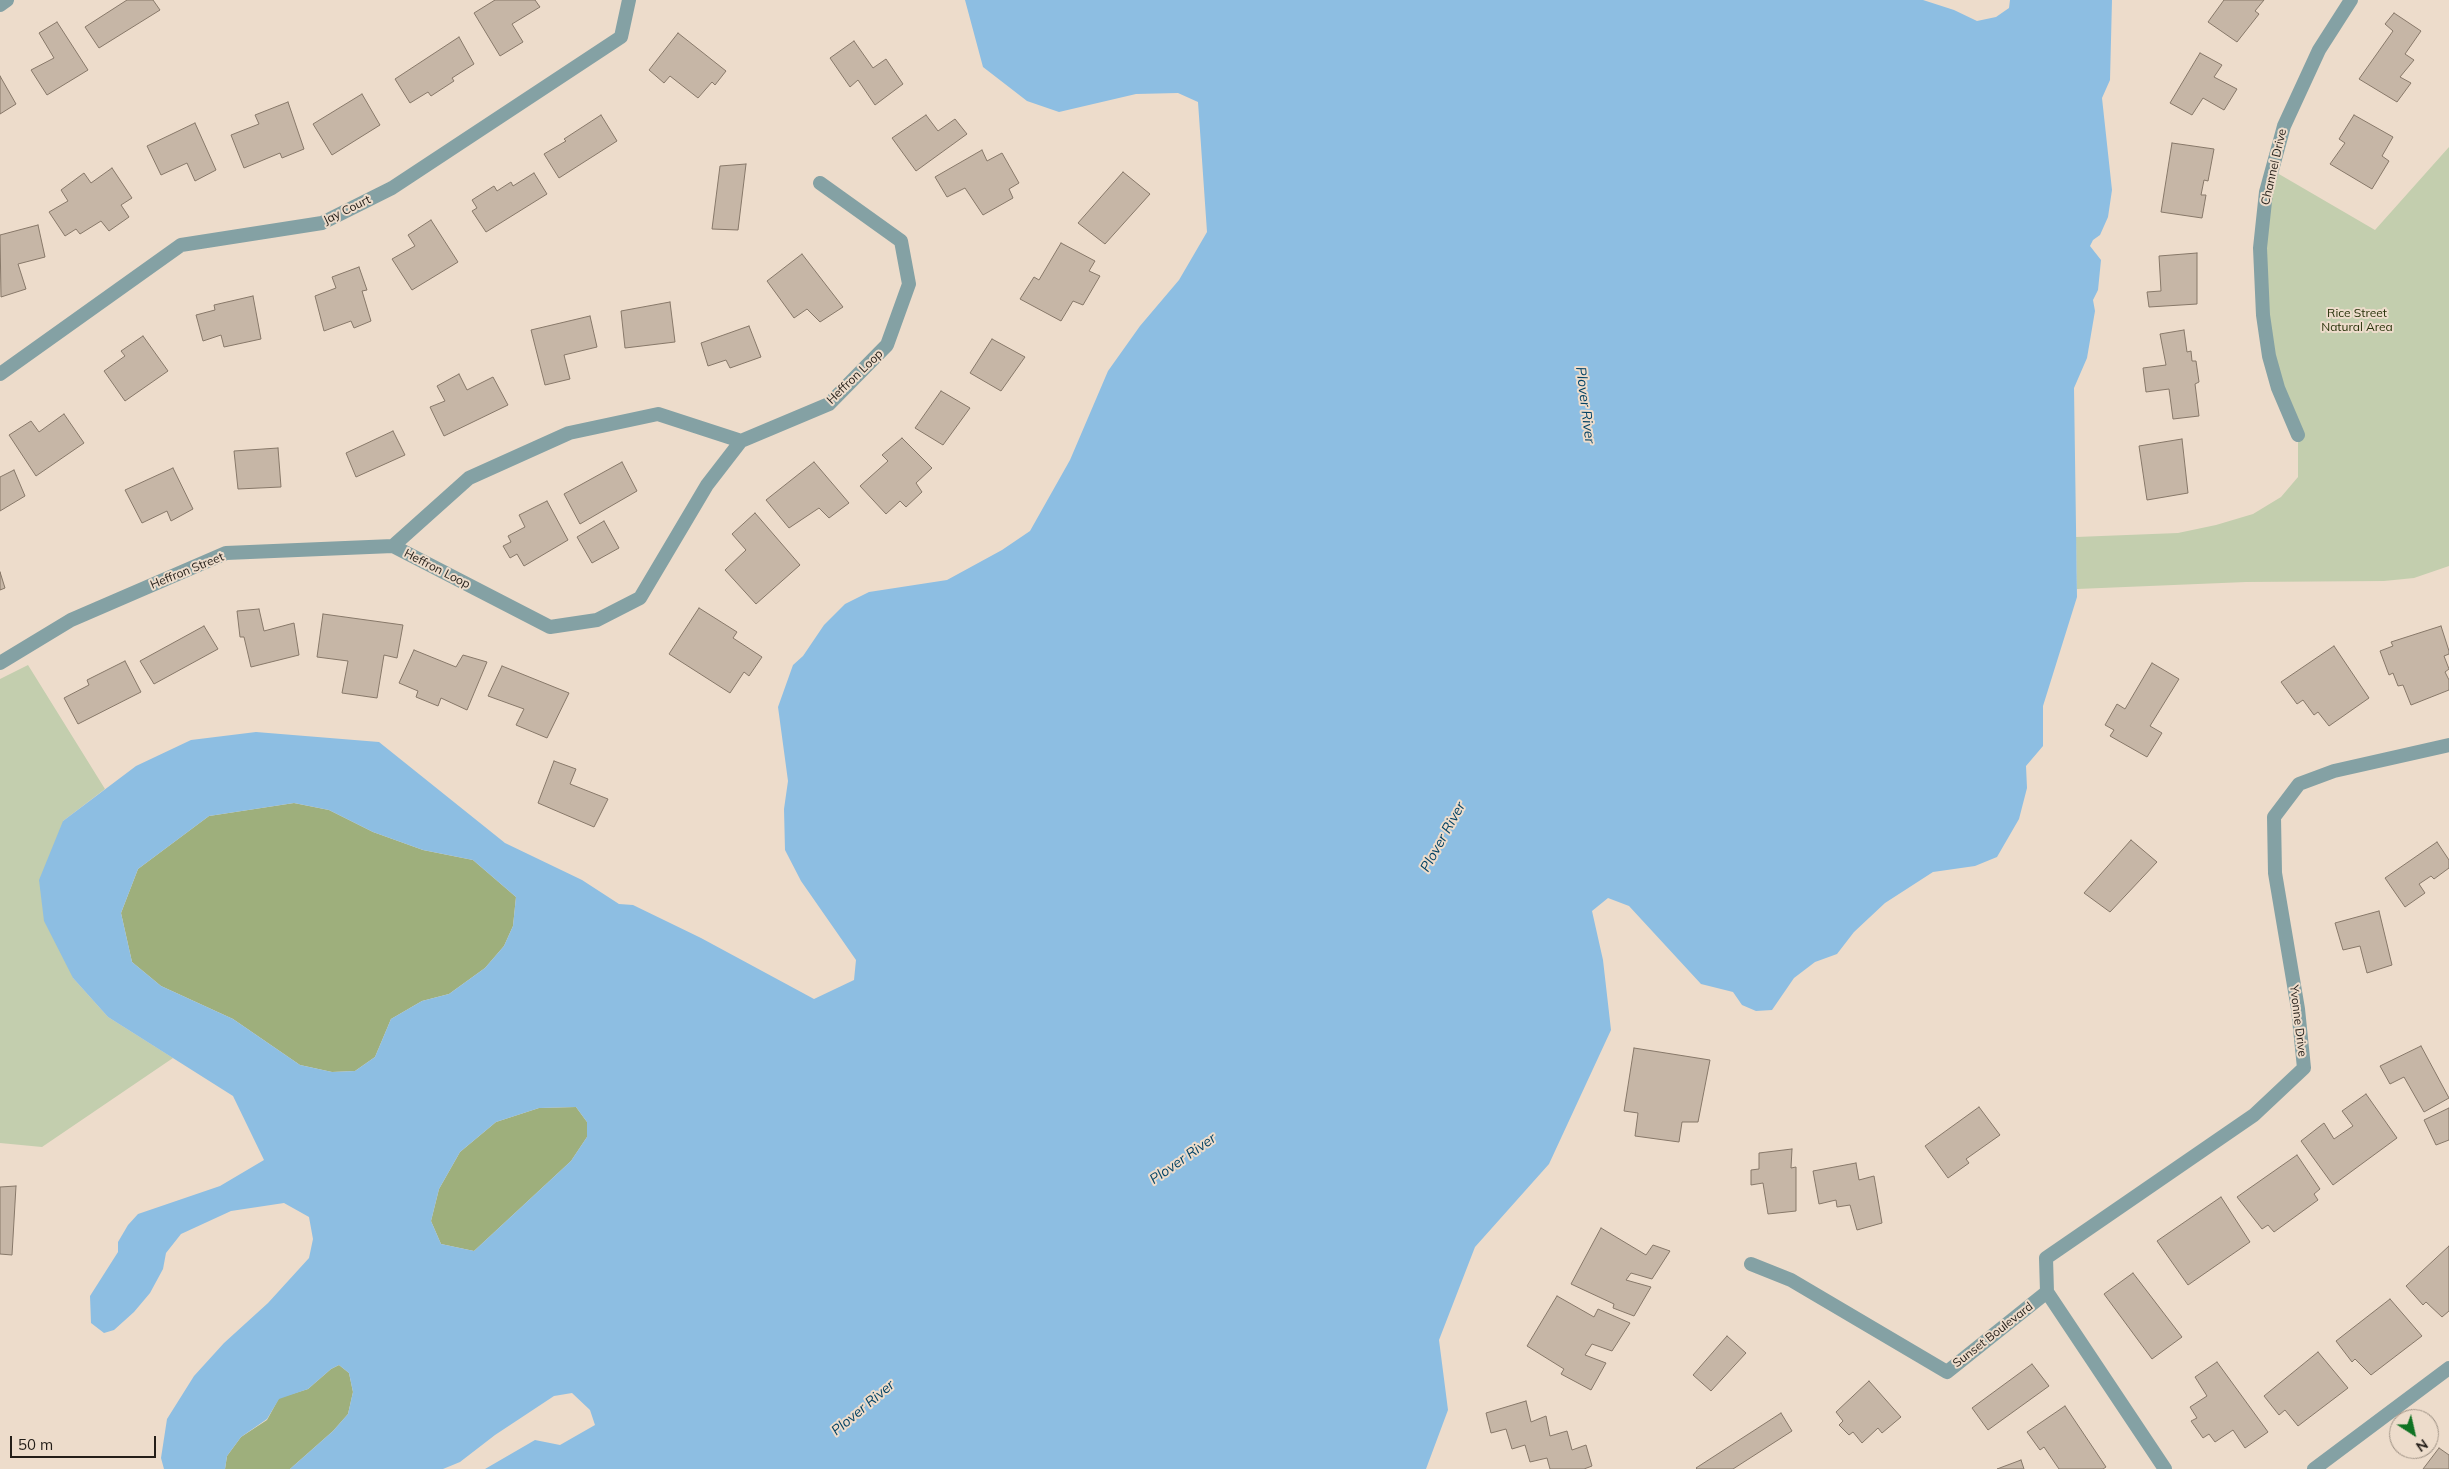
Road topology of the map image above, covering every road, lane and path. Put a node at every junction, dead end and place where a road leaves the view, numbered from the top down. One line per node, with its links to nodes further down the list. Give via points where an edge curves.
1 (7, 0): 4 (street)
2 (629, 0): 6 (street, Jay Court, via 621,37 392,188 322,223 181,245)
3 (2351, 0): 7 (street, Channel Drive, via 2319,50 2284,126 2266,192 2260,248 2263,315 2278,388)
4 (0, 4)
5 (820, 183): 8 (street, Heffron Loop, via 901,241 908,284 887,345 829,404)
6 (0, 374)
7 (2298, 435)
8 (741, 441): 9 (street, Heffron Loop, via 658,414 569,433 469,478); 9 (street, Heffron Loop, via 707,485 640,598 597,620 550,627)
9 (393, 546): 10 (street, Heffron Street, via 226,554 71,620)
10 (0, 663)
11 (2449, 745): 13 (street, Yvonne Drive, via 2334,771 2298,784 2274,817 2275,873 2298,1009 2304,1068 2254,1115 2046,1258)
12 (1751, 1264): 13 (street, Sunset Boulevard, via 1791,1280 1947,1372)
13 (2047, 1292): 15 (street)
14 (2449, 1368): 16 (street)
15 (2165, 1469)
16 (2314, 1469)

